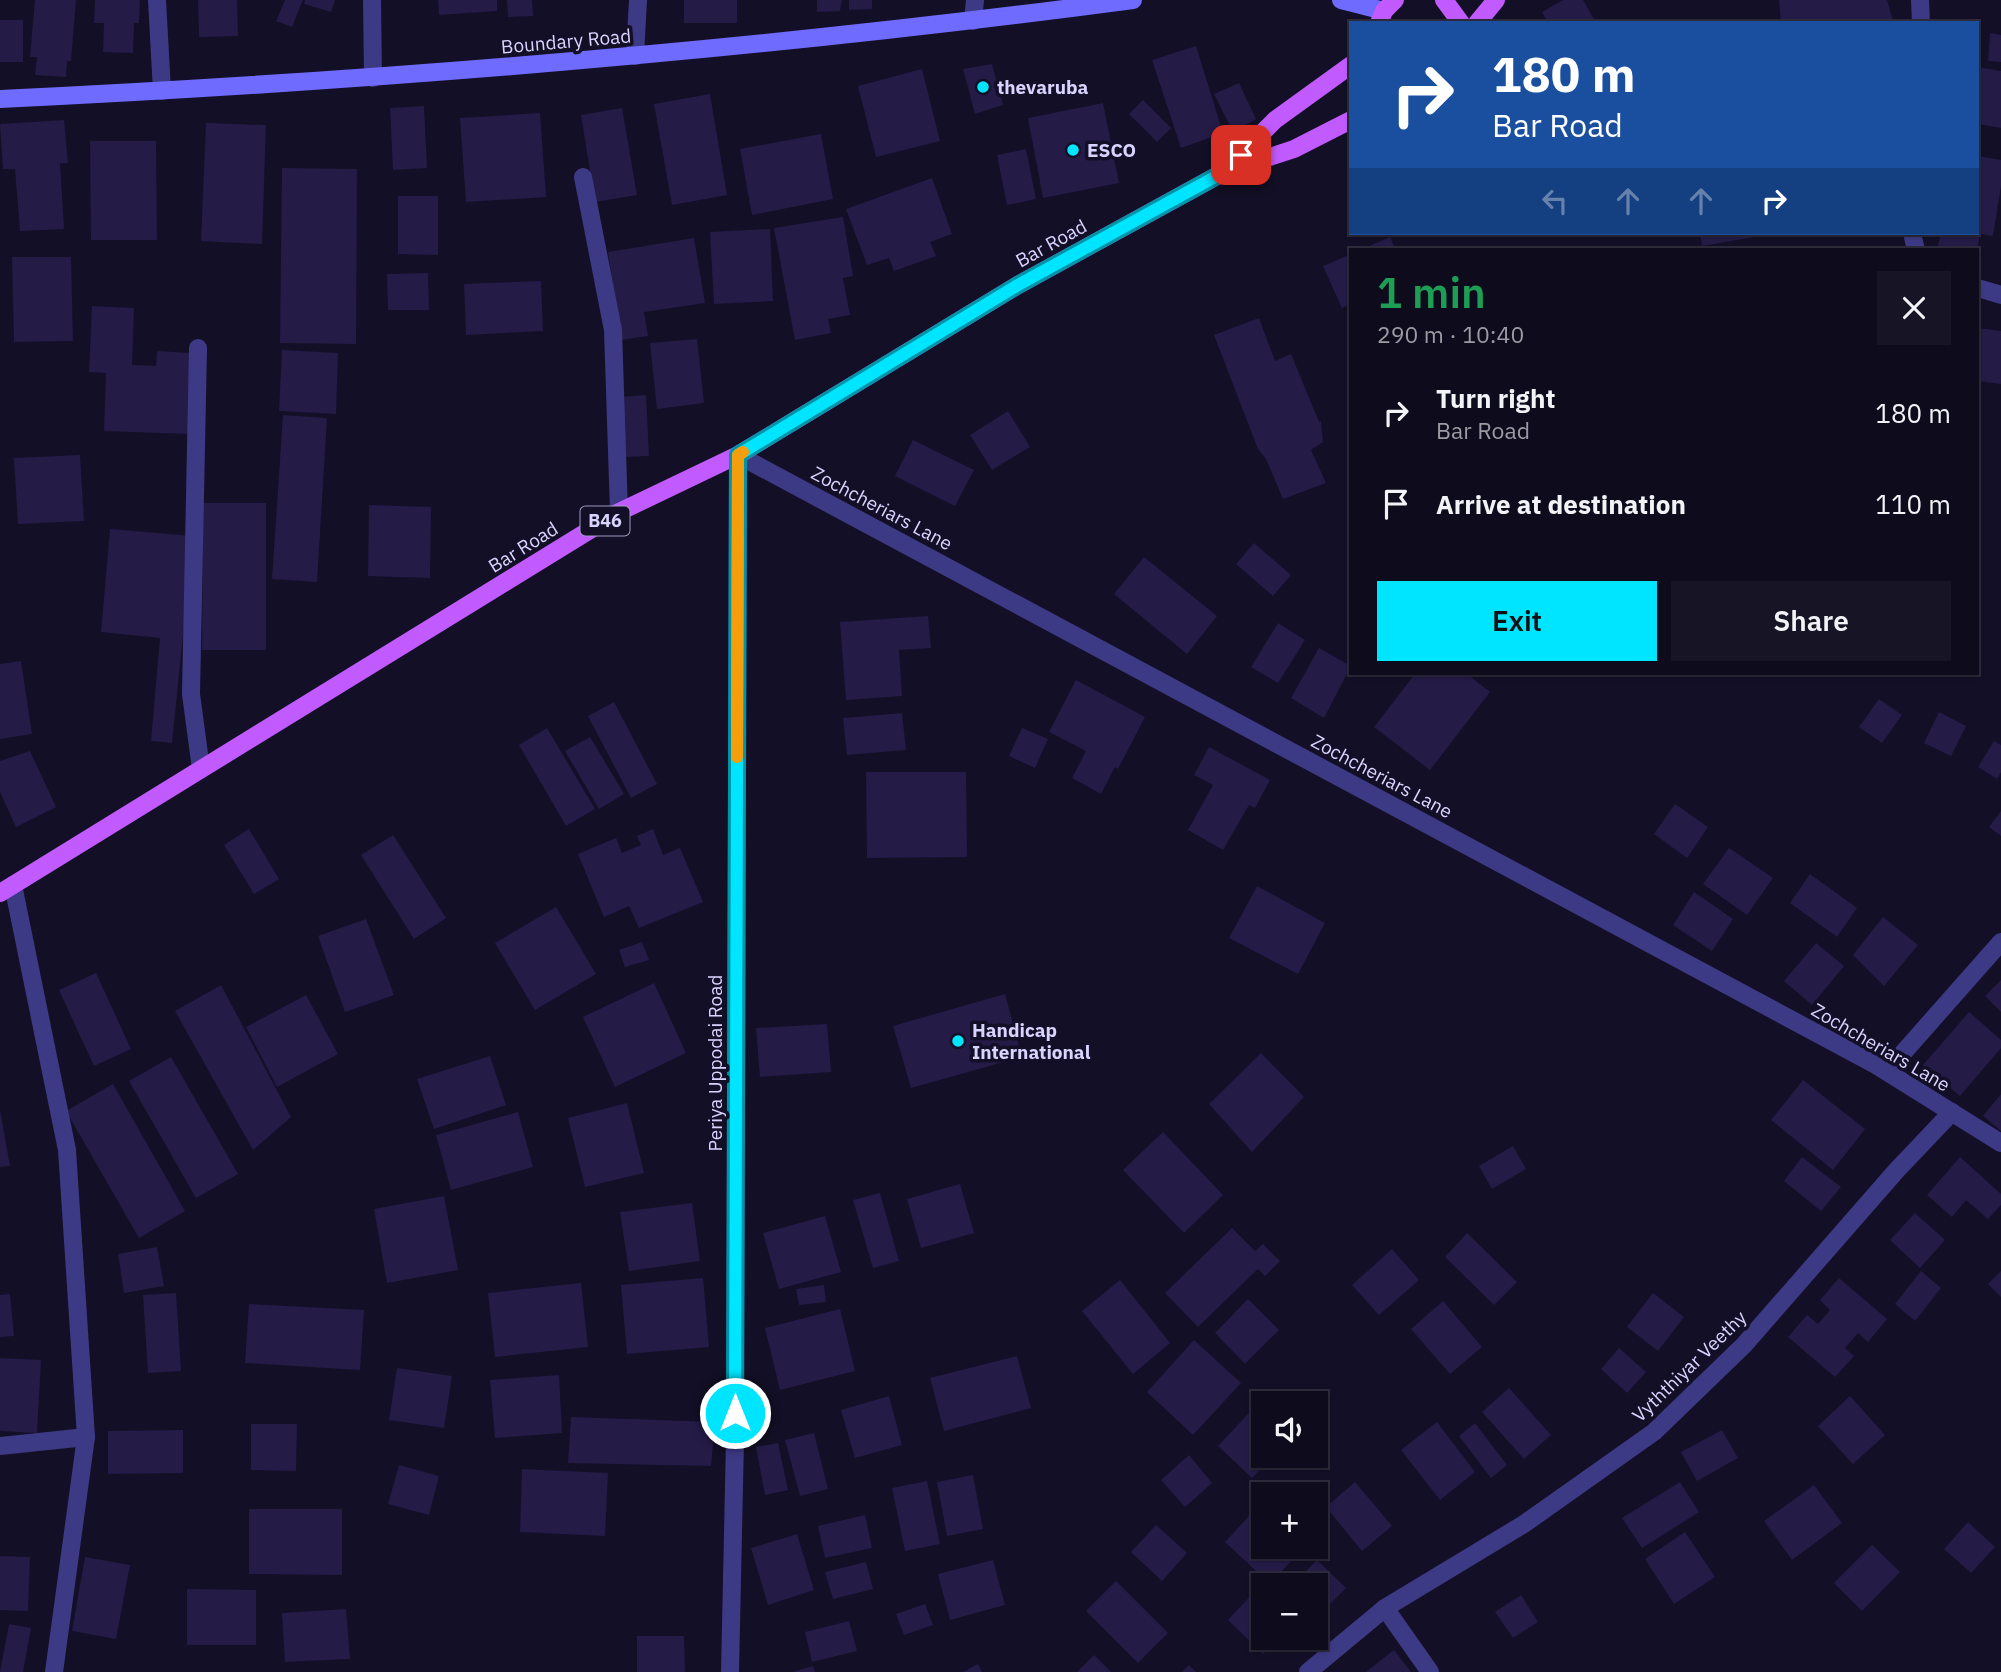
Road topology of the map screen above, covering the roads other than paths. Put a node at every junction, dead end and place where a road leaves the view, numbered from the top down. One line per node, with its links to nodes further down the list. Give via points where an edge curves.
1 (157, 0): 18 (street)
2 (372, 0): 17 (street)
3 (638, 0): 15 (street)
4 (975, 0): 11 (street)
5 (1133, 0): 11 (main road, Boundary Road)
6 (1341, 0): 10 (main road)
7 (1496, 0): 13 (main road)
8 (1920, 0): 14 (street)
9 (1449, 1): 12 (main road)
10 (1386, 11)
11 (973, 21): 15 (main road, Boundary Road)
12 (1460, 21)
13 (1479, 21)
14 (1921, 21)
15 (635, 56): 17 (main road, Boundary Road)
16 (1349, 66): 21 (main road, Bar Road / B46, via 1275,120)
17 (373, 78): 18 (main road, Boundary Road)
18 (162, 91): 19 (main road, Boundary Road)
19 (0, 99)
20 (1349, 121): 21 (main road, Bar Road / B46, via 1294,149)
21 (1224, 172): 26 (main road, Bar Road / B46, via 1018,285)
22 (583, 177): 27 (street, via 613,331)
23 (1979, 288): 24 (street)
24 (2001, 295)
25 (198, 348): 28 (street, via 191,694)
26 (738, 455): 27 (main road, Bar Road / B46); 31 (street, Zochcheriars Lane); 38 (street, Periya Uppodai Road)
27 (619, 512): 28 (main road, Bar Road / B46)
28 (201, 769): 29 (main road, Bar Road / B46)
29 (6, 889): 34 (street, via 67,1150)
30 (2001, 942): 31 (street)
31 (1887, 1071): 32 (street, Zochcheriars Lane)
32 (1952, 1112): 33 (street, Zochcheriars Lane); 36 (street, Vyththiyar Veethy, via 1744,1345 1654,1432 1524,1524)
33 (2001, 1143)
34 (86, 1437): 35 (street); 37 (street)
35 (0, 1446)
36 (1385, 1608): 39 (street, Vyththiyar Veethy); 40 (street)
37 (57, 1671)
38 (730, 1672)
39 (1308, 1672)
40 (1430, 1672)

